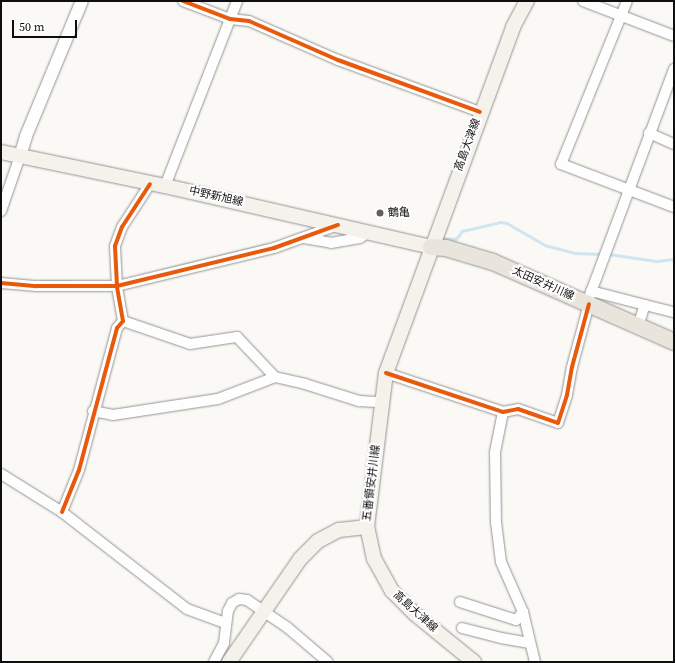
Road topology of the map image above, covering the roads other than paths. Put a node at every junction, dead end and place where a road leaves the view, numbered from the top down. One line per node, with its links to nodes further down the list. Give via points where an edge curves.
1 (82, 1): 16 (street)
2 (183, 1): 8 (street)
3 (237, 1): 8 (street)
4 (527, 1): 12 (main road, 高島大津線, via 513,27)
5 (628, 1): 7 (street)
6 (590, 2): 7 (street)
7 (621, 16): 9 (street); 19 (street, via 561,164)
8 (230, 19): 12 (street, via 248,21 338,60); 18 (street)
9 (674, 36)
10 (674, 69): 11 (street)
11 (672, 82): 13 (street)
12 (480, 112): 25 (main road, 高島大津線)
13 (649, 134): 14 (street); 19 (street)
14 (674, 144)
15 (1, 152): 16 (main road, 中野新旭線)
16 (20, 156): 17 (main road, 中野新旭線); 21 (street)
17 (150, 184): 18 (main road, 中野新旭線); 27 (street, via 122,227 115,246)
18 (165, 186): 22 (main road, 中野新旭線)
19 (628, 190): 20 (street); 28 (street)
20 (674, 207)
21 (1, 211)
22 (338, 225): 23 (main road, 中野新旭線); 24 (street)
23 (368, 232): 24 (street, via 360,238 331,243); 25 (main road, 中野新旭線)
24 (304, 238): 27 (street, via 274,248)
25 (431, 247): 28 (main road, 太田安井川線, via 446,248 493,262); 34 (main road, 五番領安井川線)
26 (1, 283): 27 (street, via 37,286)
27 (117, 286): 31 (street)
28 (589, 299): 29 (street); 32 (main road, 太田安井川線); 38 (street, via 567,396 558,423 518,410)
29 (645, 305): 30 (street); 32 (street)
30 (674, 312)
31 (123, 321): 35 (street, via 190,344 236,337); 37 (street, via 117,328)
32 (638, 326): 33 (main road, 太田安井川線)
33 (674, 342)
34 (386, 373): 36 (main road, 五番領安井川線); 38 (street)
35 (274, 377): 36 (street, via 359,401); 37 (street, via 218,399 113,414)
36 (381, 402): 41 (main road, 五番領安井川線)
37 (93, 411): 40 (street, via 79,470)
38 (503, 412): 44 (street, via 495,452 496,522 502,562)
39 (1, 474): 40 (street)
40 (62, 512): 45 (street, via 187,609)
41 (367, 527): 43 (main road, 五番領安井川線, via 339,530 318,541 300,559); 51 (main road, 高島大津線, via 374,559 392,591 415,614)
42 (460, 602): 44 (street, via 516,620)
43 (266, 612): 45 (street, via 247,600 239,600 232,603); 49 (main road, 五番領安井川線); 50 (street)
44 (523, 612): 47 (street)
45 (225, 623): 48 (street, via 224,643)
46 (462, 628): 47 (street)
47 (530, 643): 52 (street)
48 (214, 662)
49 (229, 662)
50 (328, 662)
51 (474, 662)
52 (535, 662)

